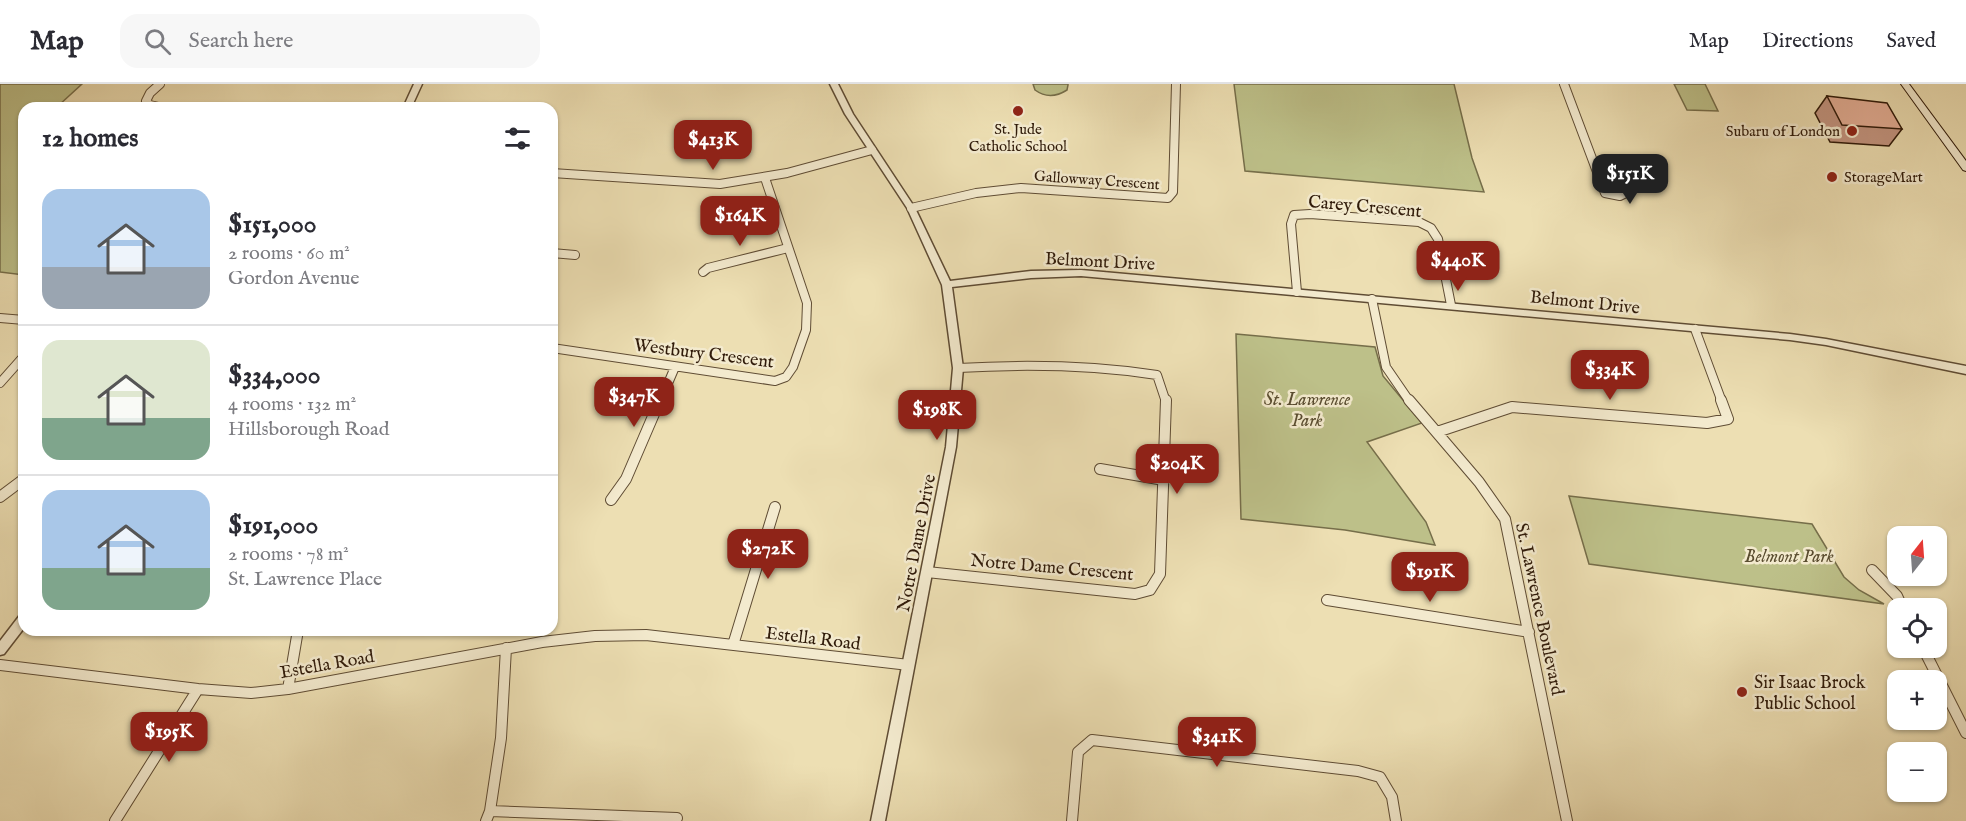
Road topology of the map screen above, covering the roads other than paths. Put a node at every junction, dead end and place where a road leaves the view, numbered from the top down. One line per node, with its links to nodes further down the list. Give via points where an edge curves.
1 (160, 84): 7 (street)
2 (418, 84): 8 (street)
3 (834, 84): 9 (street, Notre Dame Drive)
4 (1176, 84): 14 (street, Gallowway Crescent, via 1173,192 1168,198 1009,188)
5 (1564, 84): 12 (street)
6 (1905, 84): 10 (main road)
7 (147, 102)
8 (410, 102)
9 (873, 150): 13 (street); 14 (street, Notre Dame Drive)
10 (1966, 168)
11 (558, 173): 13 (street, via 720,184)
12 (1598, 173)
13 (765, 178): 15 (street, Westbury Crescent)
14 (911, 208): 19 (street, Notre Dame Drive)
15 (788, 248): 18 (street); 28 (street, Westbury Crescent, via 807,312 806,330 786,377 775,381)
16 (558, 254): 17 (street)
17 (574, 255)
18 (703, 272)
19 (947, 285): 20 (street, Belmont Drive, via 1049,272); 29 (street, Notre Dame Drive)
20 (1297, 292): 21 (street, Belmont Drive); 22 (street, Carey Crescent, via 1291,224 1294,215 1419,222 1431,228 1438,239)
21 (1372, 299): 22 (street, Belmont Drive); 32 (street, St. Lawrence Boulevard, via 1386,367)
22 (1451, 305): 25 (street, Belmont Drive)
23 (0, 318): 24 (street)
24 (18, 320)
25 (1695, 329): 30 (street, Belmont Drive, via 1826,342); 32 (street, via 1728,419 1707,423 1512,407)
26 (558, 349): 28 (street, Westbury Crescent)
27 (18, 363): 31 (street)
28 (675, 367): 37 (street, via 626,479)
29 (958, 368): 34 (street, Notre Dame Crescent, via 1026,364 1157,375 1166,397); 40 (street, Notre Dame Drive, via 951,447)
30 (1966, 370)
31 (0, 383)
32 (1437, 432): 44 (street, St. Lawrence Boulevard, via 1505,519)
33 (1100, 469): 34 (street)
34 (1164, 480): 40 (street, Notre Dame Crescent, via 1160,574 1150,590 1136,594)
35 (18, 484): 36 (street)
36 (0, 497)
37 (611, 500)
38 (775, 507): 46 (street)
39 (1872, 570): 41 (street)
40 (927, 572): 51 (street, Notre Dame Drive)
41 (1898, 598)
42 (1327, 600): 44 (street)
43 (18, 627): 48 (street)
44 (1529, 632): 61 (street, St. Lawrence Boulevard)
45 (297, 636): 53 (street)
46 (733, 645): 47 (street, Estella Road, via 646,635 595,636); 51 (street, Estella Road)
47 (506, 648): 53 (street, Estella Road); 55 (street, via 501,738)
48 (0, 650)
49 (1928, 658): 54 (street)
50 (0, 665): 52 (street, Estella Road)
51 (909, 665): 58 (street, Notre Dame Drive)
52 (198, 689): 53 (street, Estella Road, via 251,693); 57 (street)
53 (288, 689)
54 (1966, 733)
55 (488, 816): 56 (street)
56 (677, 818)
57 (115, 821)
58 (878, 821)
59 (1072, 821): 60 (street, via 1078,752 1092,740 1358,771 1380,777 1392,797)
60 (1396, 821)
61 (1567, 821)

